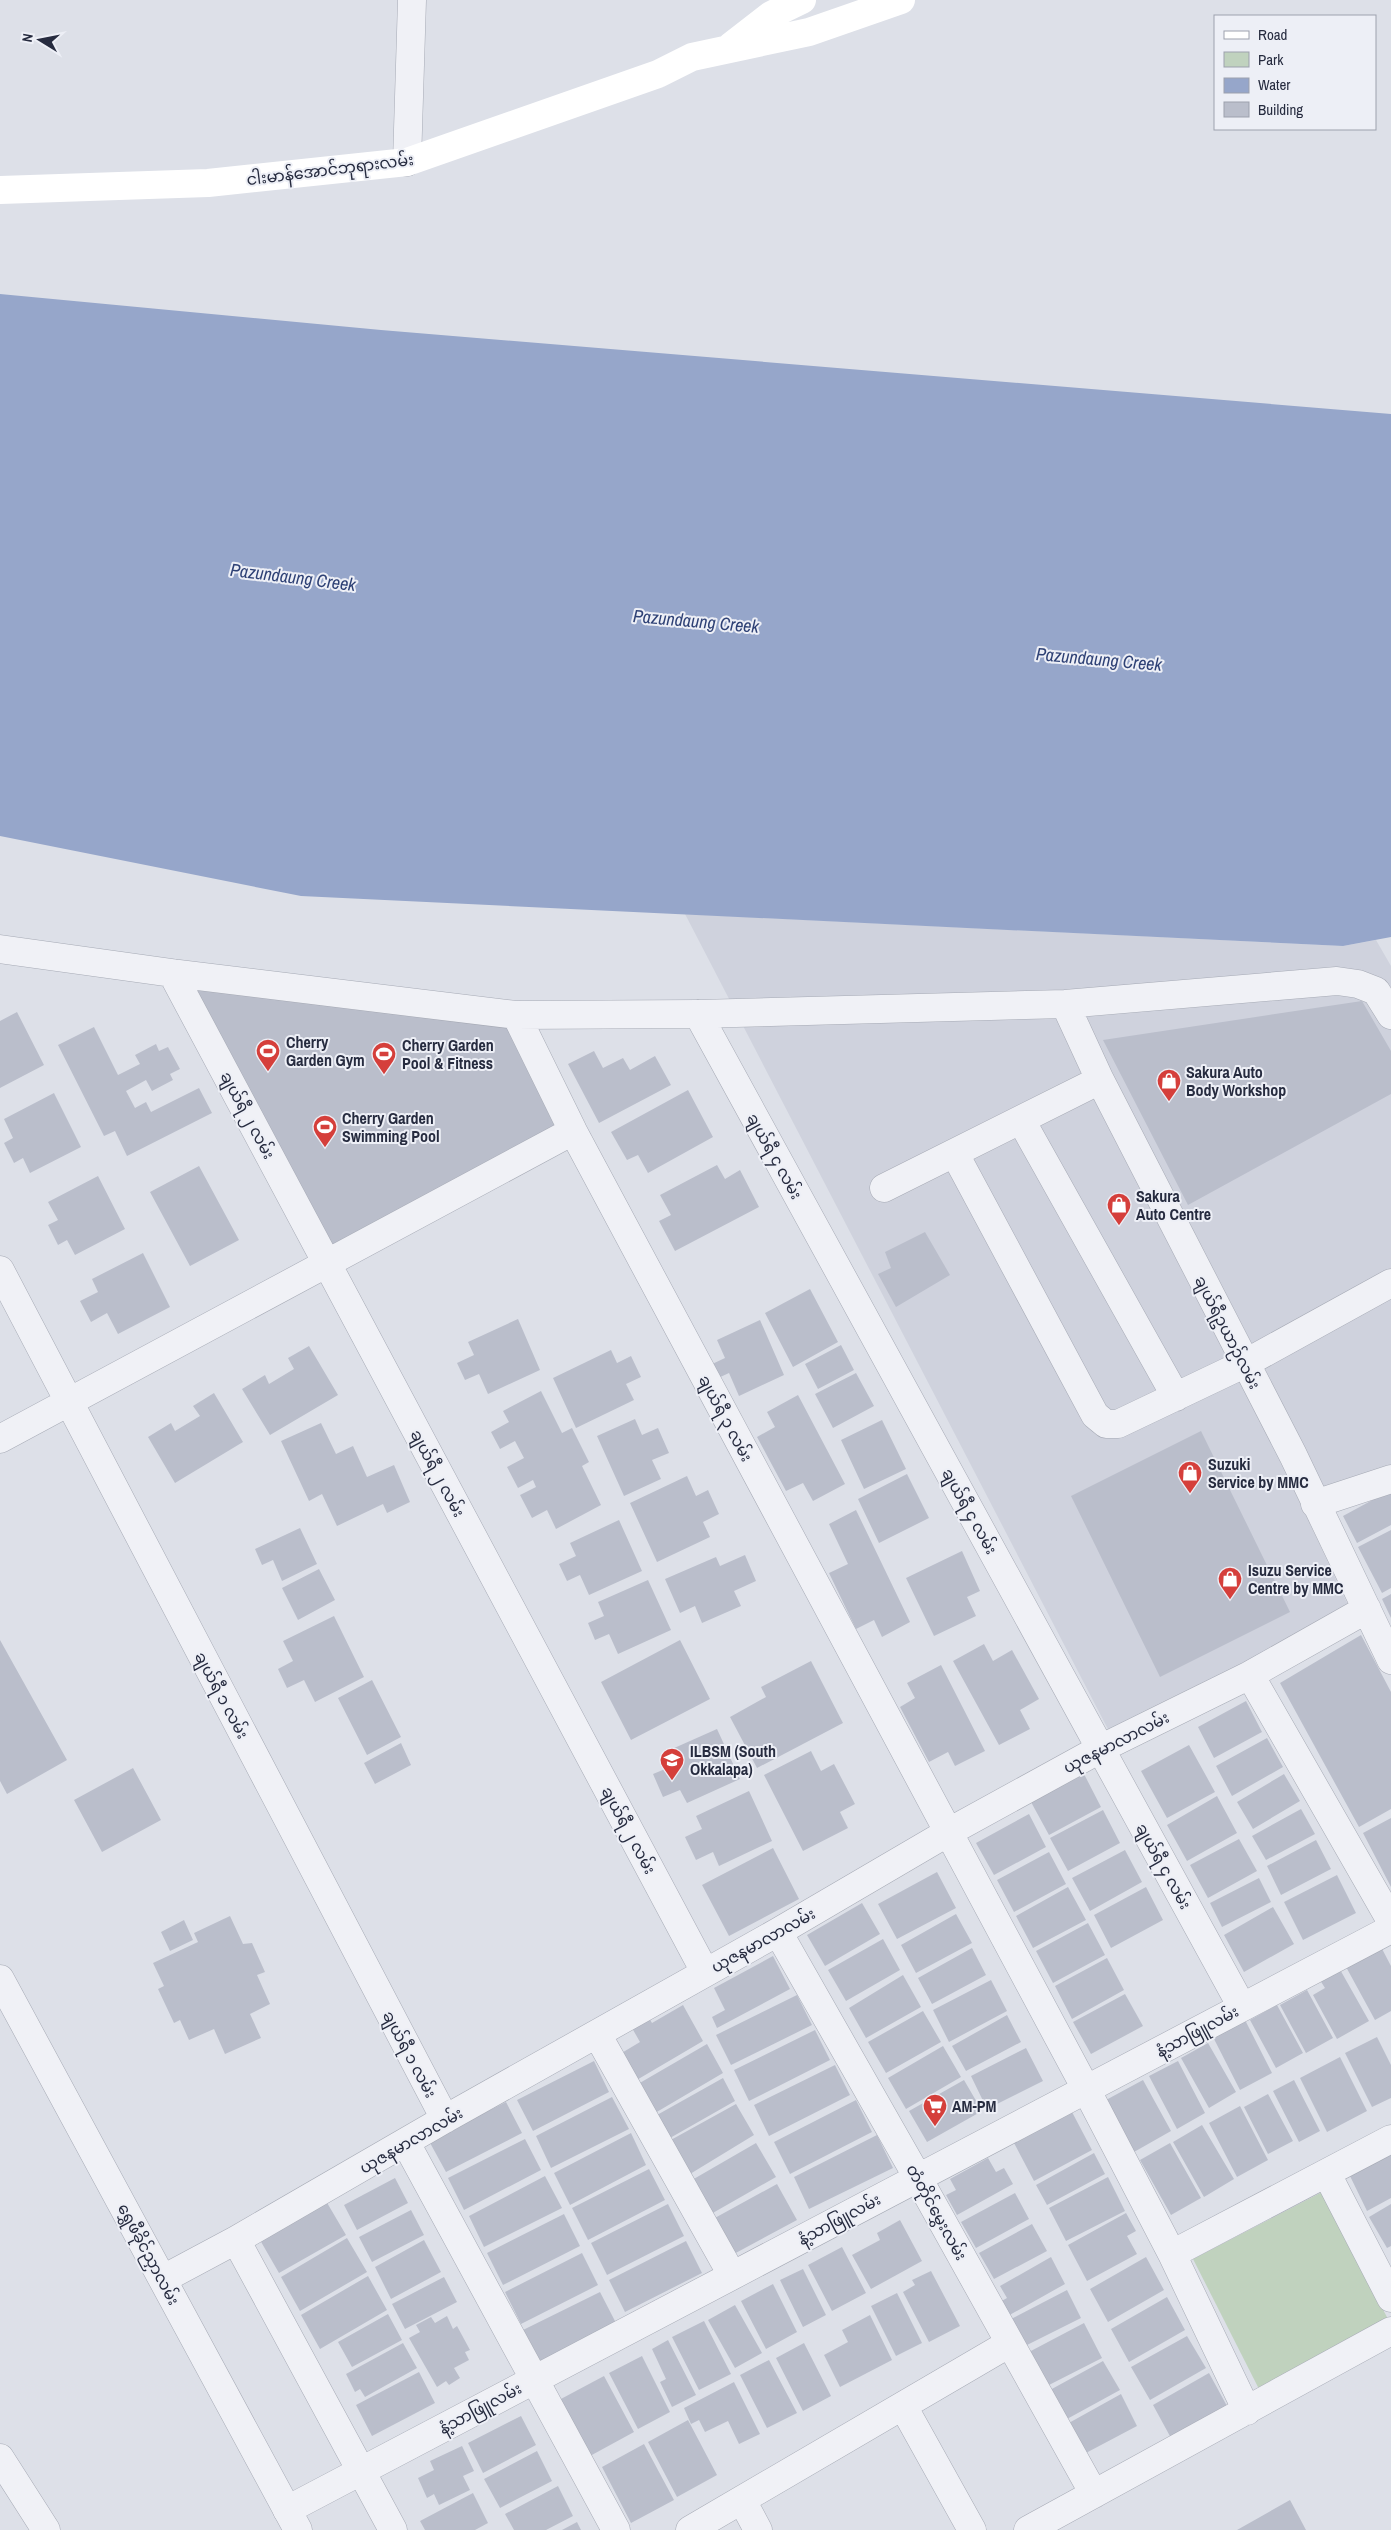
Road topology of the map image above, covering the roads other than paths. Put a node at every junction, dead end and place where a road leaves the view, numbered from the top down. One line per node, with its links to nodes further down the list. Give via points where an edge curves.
1 (412, 0): 5 (street)
2 (802, 0): 4 (main road, ငါးမာန်အောင်ဘုရားလမ်း, via 771,16)
3 (901, 0): 4 (main road, ငါးမာန်အောင်ဘုရားလမ်း, via 809,32)
4 (730, 47): 5 (main road, ငါးမာန်အောင်ဘုရားလမ်း, via 692,56 658,74)
5 (407, 162): 6 (main road, ငါးမာန်အောင်ဘုရားလမ်း, via 208,183)
6 (0, 190)
7 (0, 949): 8 (street)
8 (172, 973): 10 (street); 18 (street, ချယ်ရီ ၂ လမ်း)
9 (1066, 1004): 11 (street); 12 (street, via 1337,981 1376,991); 13 (street, ချယ်ရီဥယာဉ်လမ်း)
10 (516, 1014): 11 (street); 15 (street, ချယ်ရီ ၃ လမ်း)
11 (698, 1014): 30 (street, ချယ်ရီ ၄ လမ်း)
12 (1391, 1015)
13 (1100, 1080): 14 (street); 21 (street, ချယ်ရီဥယာဉ်လမ်း)
14 (1021, 1120): 16 (street); 22 (street)
15 (573, 1131): 18 (street); 31 (street, ချယ်ရီ ၃ လမ်း)
16 (955, 1154): 17 (street); 22 (street, via 1095,1416 1106,1424 1118,1424)
17 (884, 1188)
18 (326, 1264): 23 (street); 35 (street, ချယ်ရီ ၂ လမ်း)
19 (0, 1270): 23 (street, ချယ်ရီ ၁ လမ်း)
20 (1391, 1283): 21 (street)
21 (1244, 1364): 22 (street); 26 (street, ချယ်ရီဥယာဉ်လမ်း)
22 (1176, 1397)
23 (69, 1402): 24 (street); 40 (street, ချယ်ရီ ၁ လမ်း)
24 (0, 1439)
25 (1391, 1479): 26 (street)
26 (1315, 1504): 27 (street, ချယ်ရီဥယာဉ်လမ်း)
27 (1367, 1609): 28 (street, ချယ်ရီဥယာဉ်လမ်း); 29 (street, ယုဇနမာလာလမ်း)
28 (1391, 1660)
29 (1250, 1675): 30 (street, ယုဇနမာလာလမ်း); 32 (street)
30 (1100, 1749): 31 (street, ယုဇနမာလာလမ်း); 37 (street, ချယ်ရီ ၄ လမ်း)
31 (944, 1826): 34 (street, ယုဇနမာလာလမ်း); 39 (street)
32 (1391, 1921)
33 (1391, 1929): 37 (street, နံ့သာဖြူလမ်း)
34 (778, 1932): 35 (street, ယုဇနမာလာလမ်း); 44 (street, တံတိုင်မွှေးလမ်း)
35 (705, 1972): 38 (street, ယုဇနမာလာလမ်း)
36 (0, 1979): 48 (street, ရွှေဖီခိုင်ညှာလမ်း)
37 (1242, 2007): 39 (street, နံ့သာဖြူလမ်း)
38 (597, 2034): 40 (street, ယုဇနမာလာလမ်း); 47 (street)
39 (1086, 2089): 44 (street, နံ့သာဖြူလမ်း); 46 (street)
40 (445, 2120): 42 (street, ယုဇနမာလာလမ်း)
41 (1391, 2139): 43 (street)
42 (406, 2143): 45 (street, ယုဇနမာလာလမ်း); 52 (street)
43 (1327, 2174): 46 (street); 49 (street)
44 (918, 2178): 47 (street, နံ့သာဖြူလမ်း); 51 (street, တံတိုင်မွှေးလမ်း)
45 (236, 2240): 48 (street, ယုဇနမာလာလမ်း); 56 (street)
46 (1172, 2254): 54 (street)
47 (732, 2275): 52 (street, နံ့သာဖြူလမ်း)
48 (163, 2279): 59 (street, ရွှေဖီခိုင်ညှာလမ်း)
49 (1391, 2298)
50 (1391, 2332): 54 (street)
51 (1010, 2343): 53 (street); 57 (street, တံတိုင်မွှေးလမ်း)
52 (534, 2379): 56 (street, နံ့သာဖြူလမ်း); 62 (street)
53 (903, 2406): 58 (street); 65 (street)
54 (1247, 2411): 57 (street)
55 (0, 2458): 60 (street)
56 (360, 2471): 59 (street, နံ့သာဖြူလမ်း); 61 (street)
57 (1094, 2494): 66 (street)
58 (742, 2500): 63 (street); 64 (street)
59 (292, 2520)
60 (46, 2530)
61 (394, 2530)
62 (616, 2530)
63 (690, 2530)
64 (758, 2530)
65 (972, 2530)
66 (1028, 2530)

